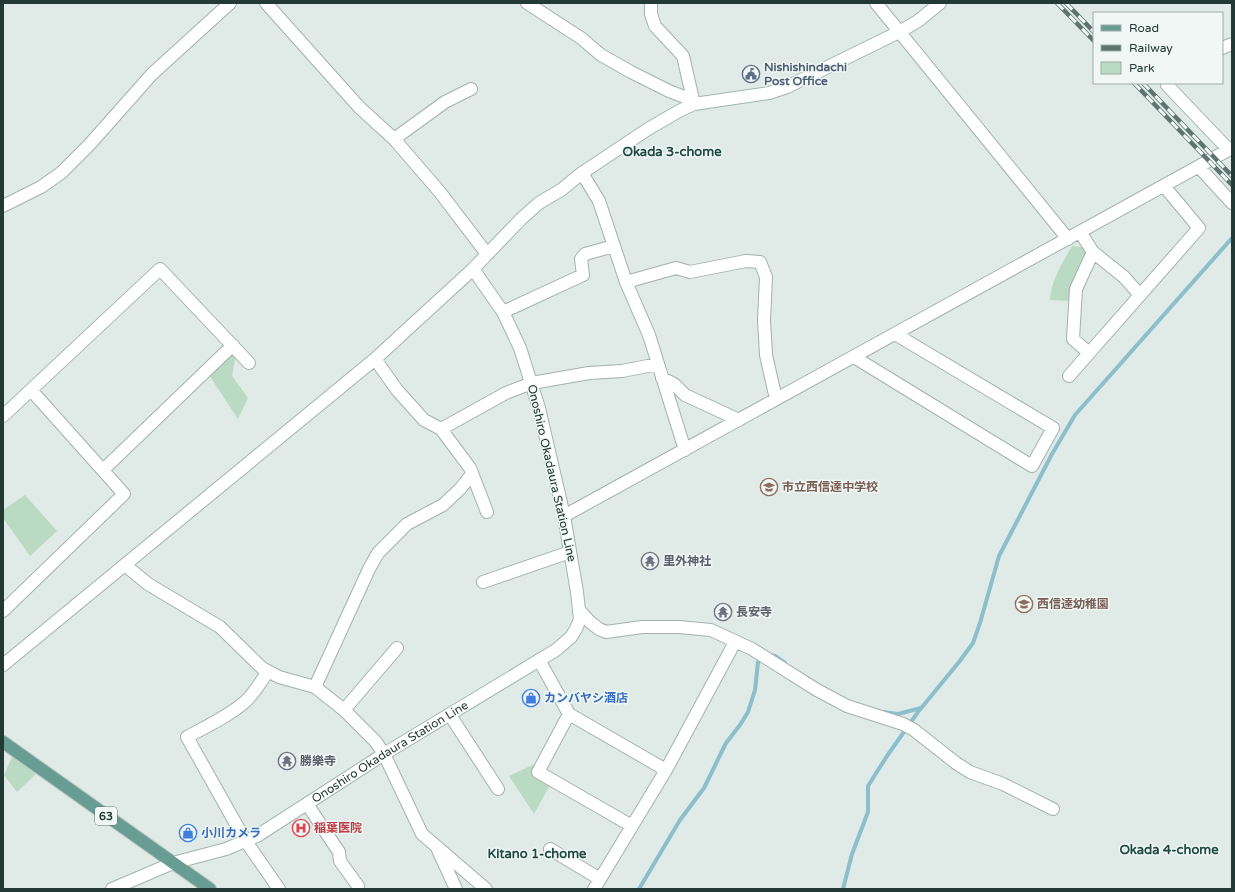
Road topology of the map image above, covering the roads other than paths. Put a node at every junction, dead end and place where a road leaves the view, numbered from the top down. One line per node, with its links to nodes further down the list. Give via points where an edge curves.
1 (230, 3): 17 (street, via 152,74 61,173 41,187)
2 (266, 3): 11 (street, via 359,107)
3 (527, 3): 10 (street, via 581,38 602,55)
4 (651, 3): 10 (street, via 655,26 683,56)
5 (876, 3): 7 (street)
6 (940, 3): 7 (street)
7 (899, 32): 10 (street, via 787,87 769,93); 19 (street)
8 (1168, 84): 12 (street)
9 (471, 89): 11 (street, via 445,102)
10 (693, 102): 14 (street)
11 (394, 139): 22 (street, via 439,191)
12 (1230, 149): 13 (street)
13 (1199, 167): 15 (street); 16 (street)
14 (582, 174): 20 (street, via 599,201); 22 (street, via 520,219)
15 (1164, 186): 18 (street); 25 (street, via 1199,228)
16 (1232, 203)
17 (3, 206)
18 (1080, 232): 19 (street); 21 (street)
19 (1068, 239): 27 (street)
20 (614, 246): 24 (street); 26 (street, via 585,254 581,259 583,275)
21 (1093, 252): 25 (street, via 1124,277); 29 (street, via 1076,289 1073,339)
22 (487, 254): 23 (street)
23 (473, 269): 26 (street, Onoshiro Okadaura Station Line); 31 (street)
24 (626, 282): 33 (street, via 649,335); 38 (street, via 676,268 690,272 746,261 760,262 766,277 766,355)
25 (1140, 295): 29 (street)
26 (504, 312): 36 (street, Onoshiro Okadaura Station Line)
27 (895, 334): 30 (street); 30 (street, via 1053,428 1032,466)
28 (233, 345): 32 (street); 37 (street, via 160,269); 43 (street)
29 (1089, 353): 34 (street)
30 (854, 357): 38 (street)
31 (375, 359): 41 (street, via 397,390 424,420); 48 (street)
32 (249, 363)
33 (658, 364): 35 (street); 36 (street)
34 (1069, 376)
35 (662, 378): 40 (street, via 674,384 685,395); 42 (street)
36 (532, 383): 41 (street, via 506,393); 46 (street, Onoshiro Okadaura Station Line)
37 (31, 390): 39 (street); 43 (street)
38 (776, 399): 40 (street)
39 (3, 416)
40 (739, 420): 42 (street)
41 (441, 429): 44 (street)
42 (685, 450): 46 (street)
43 (103, 470): 51 (street, via 124,494)
44 (472, 474): 45 (street); 57 (street, via 443,505 407,524 378,553)
45 (487, 512)
46 (564, 516): 47 (street, Onoshiro Okadaura Station Line)
47 (570, 552): 49 (street); 50 (street, Onoshiro Okadaura Station Line)
48 (125, 565): 54 (street); 56 (street, via 148,584 220,627)
49 (483, 582)
50 (579, 610): 52 (street, via 595,626 606,632 642,627 679,627 710,630); 55 (street, Onoshiro Okadaura Station Line, via 580,619 570,637 556,650)
51 (3, 611)
52 (736, 642): 63 (street); 66 (street, via 847,706 914,730 970,772 1003,784)
53 (397, 648): 58 (street)
54 (5, 659)
55 (539, 660): 59 (street); 60 (street, Onoshiro Okadaura Station Line)
56 (268, 671): 57 (street, via 279,677); 68 (street, via 246,701 187,737)
57 (315, 687): 58 (street)
58 (344, 710): 62 (street, via 376,742)
59 (569, 714): 63 (street); 67 (street, via 538,772)
60 (450, 715): 62 (street, Onoshiro Okadaura Station Line); 64 (street)
61 (3, 742): 71 (main road, 63)
62 (384, 754): 65 (street, Onoshiro Okadaura Station Line); 69 (street, via 422,834)
63 (666, 770): 67 (street)
64 (498, 789)
65 (307, 804): 68 (street, Onoshiro Okadaura Station Line, via 257,836); 73 (street, via 339,852 340,861)
66 (1053, 809)
67 (632, 826): 72 (street)
68 (246, 840): 71 (street, Onoshiro Okadaura Station Line, via 226,849); 76 (street)
69 (436, 846): 77 (street); 78 (street)
70 (550, 849): 72 (street)
71 (173, 863): 74 (street, Onoshiro Okadaura Station Line); 75 (main road, 63)
72 (597, 884)
73 (358, 886)
74 (112, 889)
75 (210, 889)
76 (279, 889)
77 (456, 889)
78 (486, 889)

